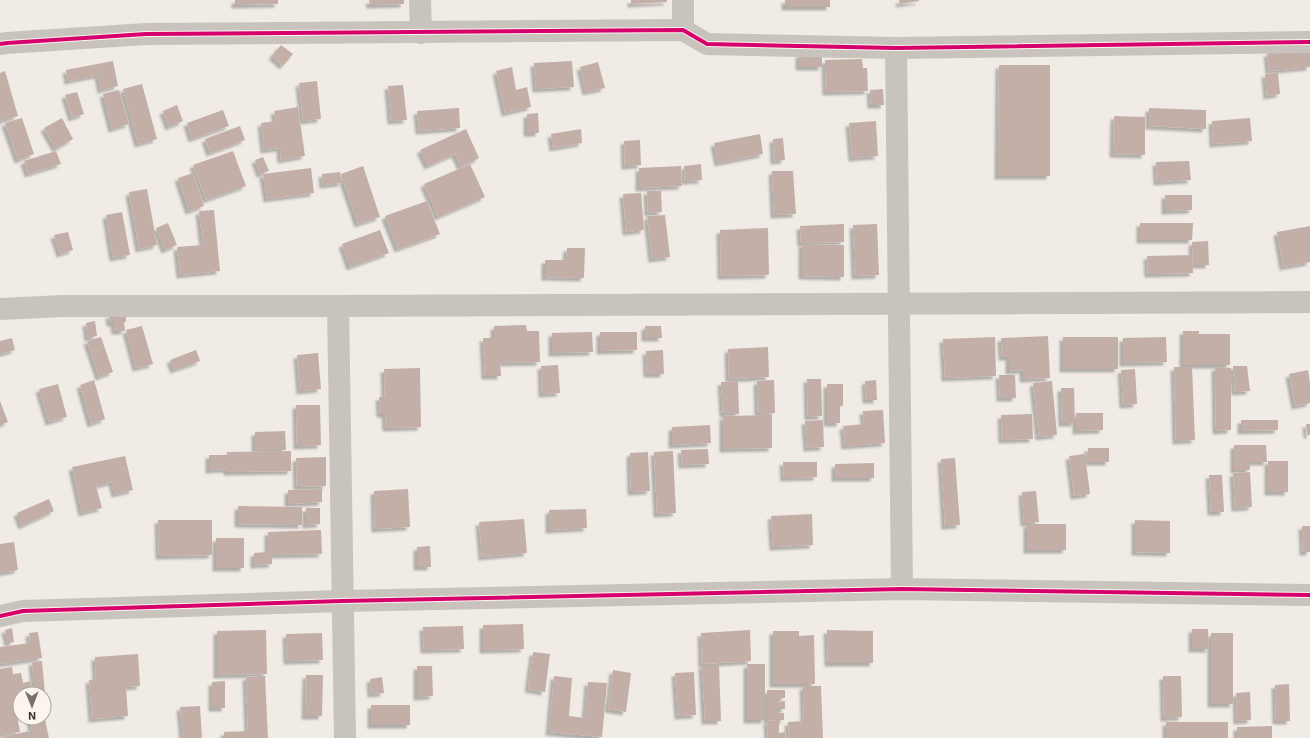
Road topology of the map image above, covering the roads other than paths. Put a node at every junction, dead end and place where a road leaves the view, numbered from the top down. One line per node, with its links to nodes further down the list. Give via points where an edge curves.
1 (420, 0): 4 (street)
2 (683, 0): 3 (street)
3 (683, 30): 4 (street); 7 (street, via 707,44)
4 (421, 33): 6 (street, via 146,34)
5 (1310, 42): 7 (street)
6 (0, 44)
7 (896, 48): 9 (street)
8 (1310, 302): 9 (street)
9 (899, 304): 10 (street); 12 (street)
10 (338, 306): 11 (street, via 63,306); 14 (street)
11 (0, 309)
12 (902, 589): 13 (street); 14 (street)
13 (1310, 595)
14 (342, 601): 15 (street, via 23,611); 16 (street)
15 (0, 616)
16 (344, 738)

